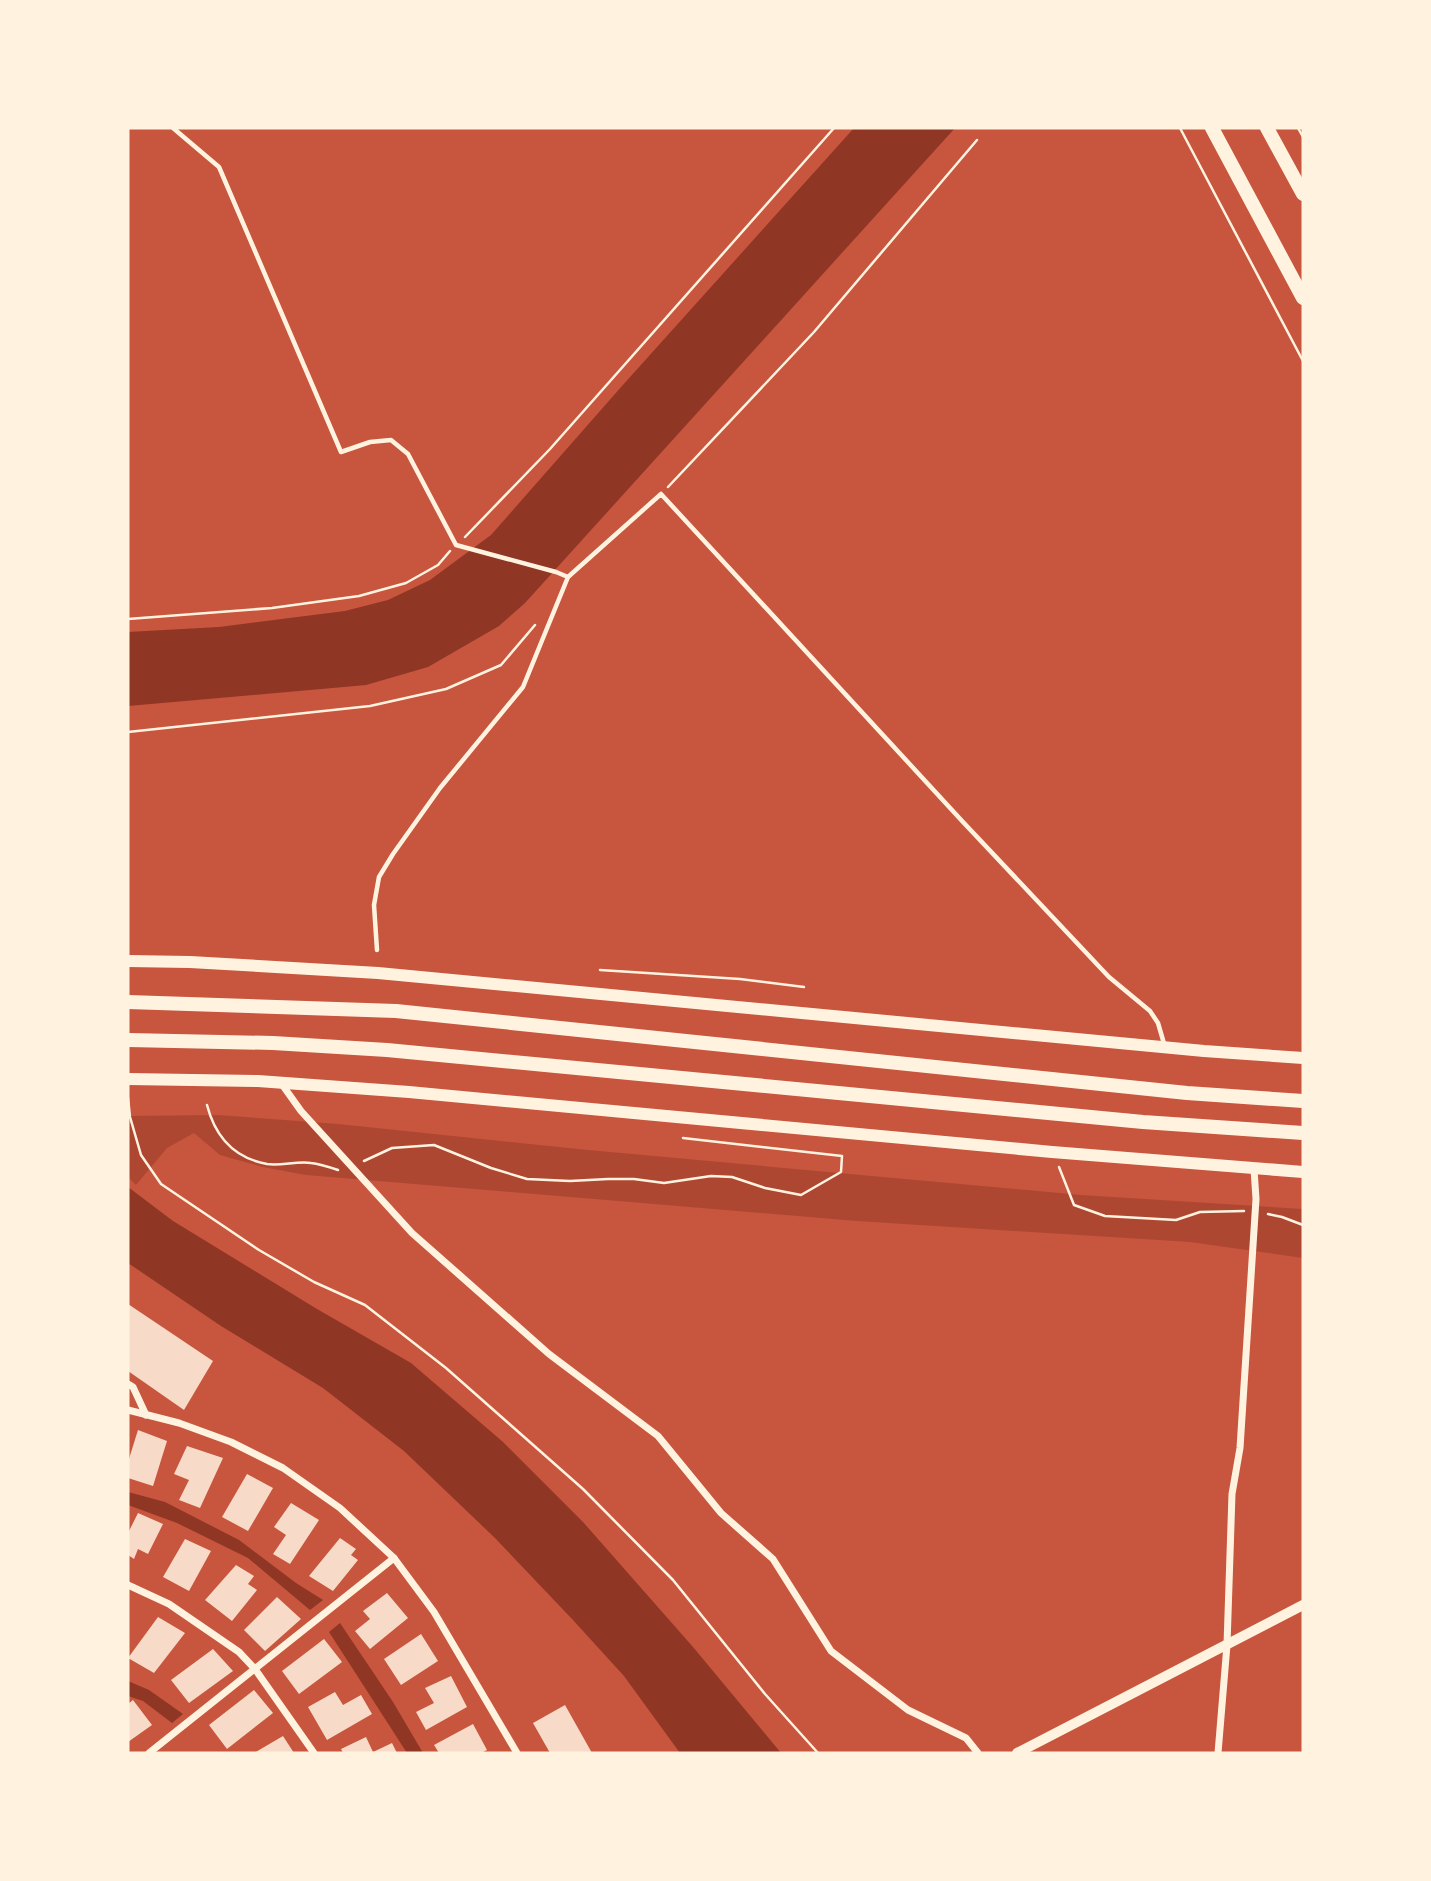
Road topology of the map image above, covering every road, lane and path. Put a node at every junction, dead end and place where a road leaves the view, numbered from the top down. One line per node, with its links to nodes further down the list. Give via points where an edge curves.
1 (173, 128): 13 (lane, via 219,167 341,452 391,440 408,454)
2 (834, 128): 13 (path, via 550,449)
3 (1180, 128): 11 (path)
4 (1266, 128): 9 (highway)
5 (1298, 128): 7 (path)
6 (1215, 134): 10 (highway)
7 (1303, 137)
8 (978, 140): 12 (path, via 814,332)
9 (1303, 194)
10 (1303, 298)
11 (1303, 361)
12 (661, 495): 14 (lane); 24 (lane, via 1100,967 1150,1011)
13 (456, 545): 14 (lane); 15 (path, via 438,565 405,583 359,596)
14 (568, 577): 18 (lane, via 523,687 440,788 379,877 374,905)
15 (128, 619)
16 (539, 620): 17 (path, via 501,665 446,689 370,706)
17 (128, 732)
18 (377, 950)
19 (128, 961): 24 (main road, via 378,973)
20 (600, 970): 21 (path)
21 (804, 987)
22 (128, 1002): 29 (highway, via 396,1011)
23 (128, 1040): 31 (highway, via 387,1050)
24 (1166, 1048): 25 (main road)
25 (1303, 1058)
26 (128, 1079): 27 (main road)
27 (281, 1082): 33 (main road); 34 (street)
28 (128, 1098): 50 (path, via 141,1155 161,1184 259,1250 365,1305 446,1368 583,1489 673,1580)
29 (1303, 1101)
30 (207, 1105): 34 (path, via 221,1138 242,1156 268,1164 310,1163 338,1170)
31 (1301, 1133)
32 (683, 1138): 34 (path, via 842,1156 841,1172 801,1195 732,1177 664,1183 527,1179 434,1145 392,1148)
33 (1052, 1152): 35 (main road); 37 (path, via 1074,1205 1105,1216 1176,1220 1200,1212)
34 (351, 1166): 51 (street, via 422,1242 550,1354 658,1436 721,1513 773,1559 831,1651 908,1710 966,1738)
35 (1254, 1169): 36 (main road); 37 (street)
36 (1303, 1172)
37 (1255, 1211): 38 (path); 45 (street, via 1240,1448 1232,1494)
38 (1303, 1225)
39 (128, 1384): 41 (street)
40 (128, 1410): 41 (street)
41 (146, 1415): 42 (street, via 231,1442 283,1468 340,1508)
42 (394, 1558): 46 (street); 49 (street, via 434,1612)
43 (128, 1585): 46 (street, via 169,1604 239,1652)
44 (1303, 1605): 45 (street)
45 (1227, 1645): 52 (street); 53 (street)
46 (255, 1669): 47 (street); 48 (street)
47 (149, 1753)
48 (314, 1753)
49 (517, 1753)
50 (818, 1753)
51 (978, 1753)
52 (1017, 1753)
53 (1218, 1753)

